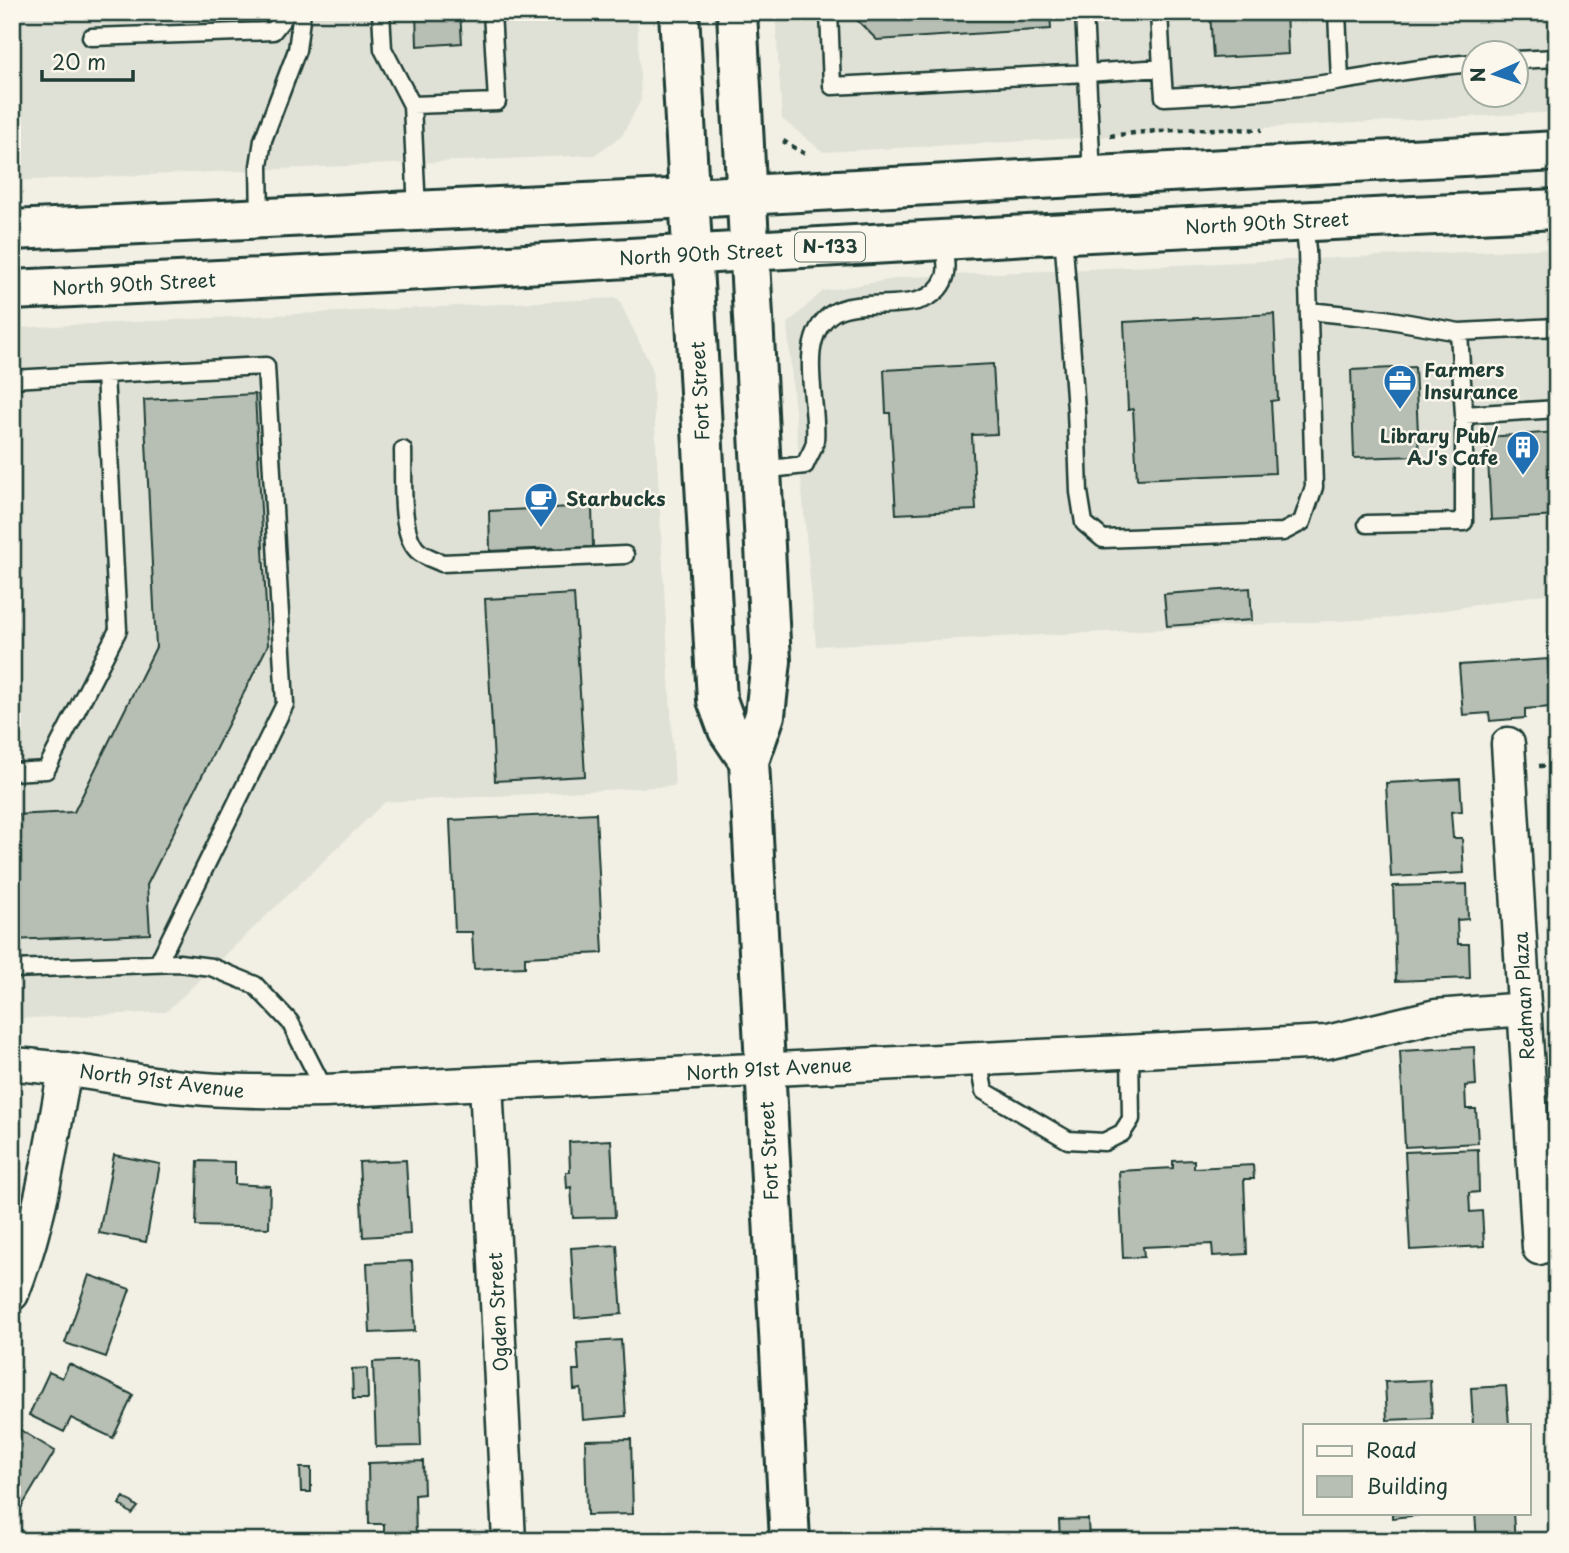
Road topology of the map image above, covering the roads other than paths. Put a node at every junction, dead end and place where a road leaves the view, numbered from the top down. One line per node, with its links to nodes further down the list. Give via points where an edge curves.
1 (288, 12): 12 (lane, via 273,31)
2 (302, 12): 27 (lane, via 297,50 263,140)
3 (382, 12): 13 (lane)
4 (394, 12): 13 (lane)
5 (492, 12): 20 (lane, via 497,102)
6 (679, 12): 24 (main road, Fort Street)
7 (737, 12): 23 (main road, Fort Street)
8 (829, 12): 18 (lane, via 832,86)
9 (1084, 12): 18 (lane)
10 (1159, 12): 17 (lane)
11 (1337, 12): 19 (lane)
12 (91, 37)
13 (383, 49): 20 (lane)
14 (1557, 58): 15 (lane)
15 (1530, 59)
16 (1460, 64): 19 (lane)
17 (1162, 68): 18 (lane); 19 (lane, via 1164,97)
18 (1087, 73): 22 (lane)
19 (1340, 81)
20 (412, 105): 26 (lane)
21 (1557, 150): 22 (main road)
22 (1092, 176): 23 (main road)
23 (747, 194): 24 (main road); 32 (main road, Fort Street)
24 (690, 198): 26 (main road); 33 (main road, Fort Street)
25 (1557, 209): 28 (main road, North 90th Street / N-133)
26 (417, 211): 27 (main road)
27 (260, 219): 29 (main road)
28 (1304, 222): 30 (main road, North 90th Street / N-133); 35 (lane)
29 (16, 230)
30 (1063, 233): 31 (main road, North 90th Street / N-133); 35 (lane, via 1079,492 1084,523 1103,539 1283,532 1302,522 1314,486)
31 (943, 240): 32 (main road, North 90th Street / N-133); 43 (lane, via 946,276 937,290 917,302 852,307 833,313 824,323 809,356 815,443 805,465)
32 (750, 251): 33 (main road, North 90th Street / N-133); 43 (main road, Fort Street)
33 (693, 255): 34 (main road, North 90th Street / N-133); 47 (main road, Fort Street, via 717,699 728,730)
34 (12, 290)
35 (1309, 311): 37 (lane)
36 (1557, 327): 37 (lane)
37 (1459, 332): 41 (lane)
38 (105, 374): 39 (lane); 48 (lane, via 118,630 46,770); 49 (lane, via 267,366 285,704)
39 (12, 379)
40 (1557, 409): 41 (lane)
41 (1464, 415): 44 (lane, via 1464,522)
42 (403, 450): 45 (lane, via 408,534 428,557 442,562)
43 (762, 470): 47 (main road, Fort Street, via 771,662 765,715)
44 (1367, 524)
45 (625, 555)
46 (1508, 744): 51 (street, Redman Plaza)
47 (749, 761): 56 (main road, Fort Street)
48 (12, 772)
49 (158, 963): 50 (lane); 58 (lane, via 211,967 255,985 290,1022)
50 (12, 969)
51 (1525, 1009): 52 (street, North 91st Avenue, via 1436,1016 1327,1042); 59 (street, Redman Plaza)
52 (1130, 1052): 53 (street, North 91st Avenue); 53 (lane, via 1131,1119 1122,1133 1104,1142 1068,1140 984,1091)
53 (978, 1059): 56 (street, North 91st Avenue)
54 (12, 1064): 55 (street, North 91st Avenue)
55 (65, 1069): 58 (street, North 91st Avenue, via 175,1086); 60 (street, via 38,1214)
56 (764, 1070): 57 (street, North 91st Avenue); 62 (main road, Fort Street)
57 (486, 1083): 58 (street, North 91st Avenue); 61 (street, Ogden Street)
58 (325, 1091)
59 (1539, 1248)
60 (12, 1294)
61 (509, 1541)
62 (790, 1541)

